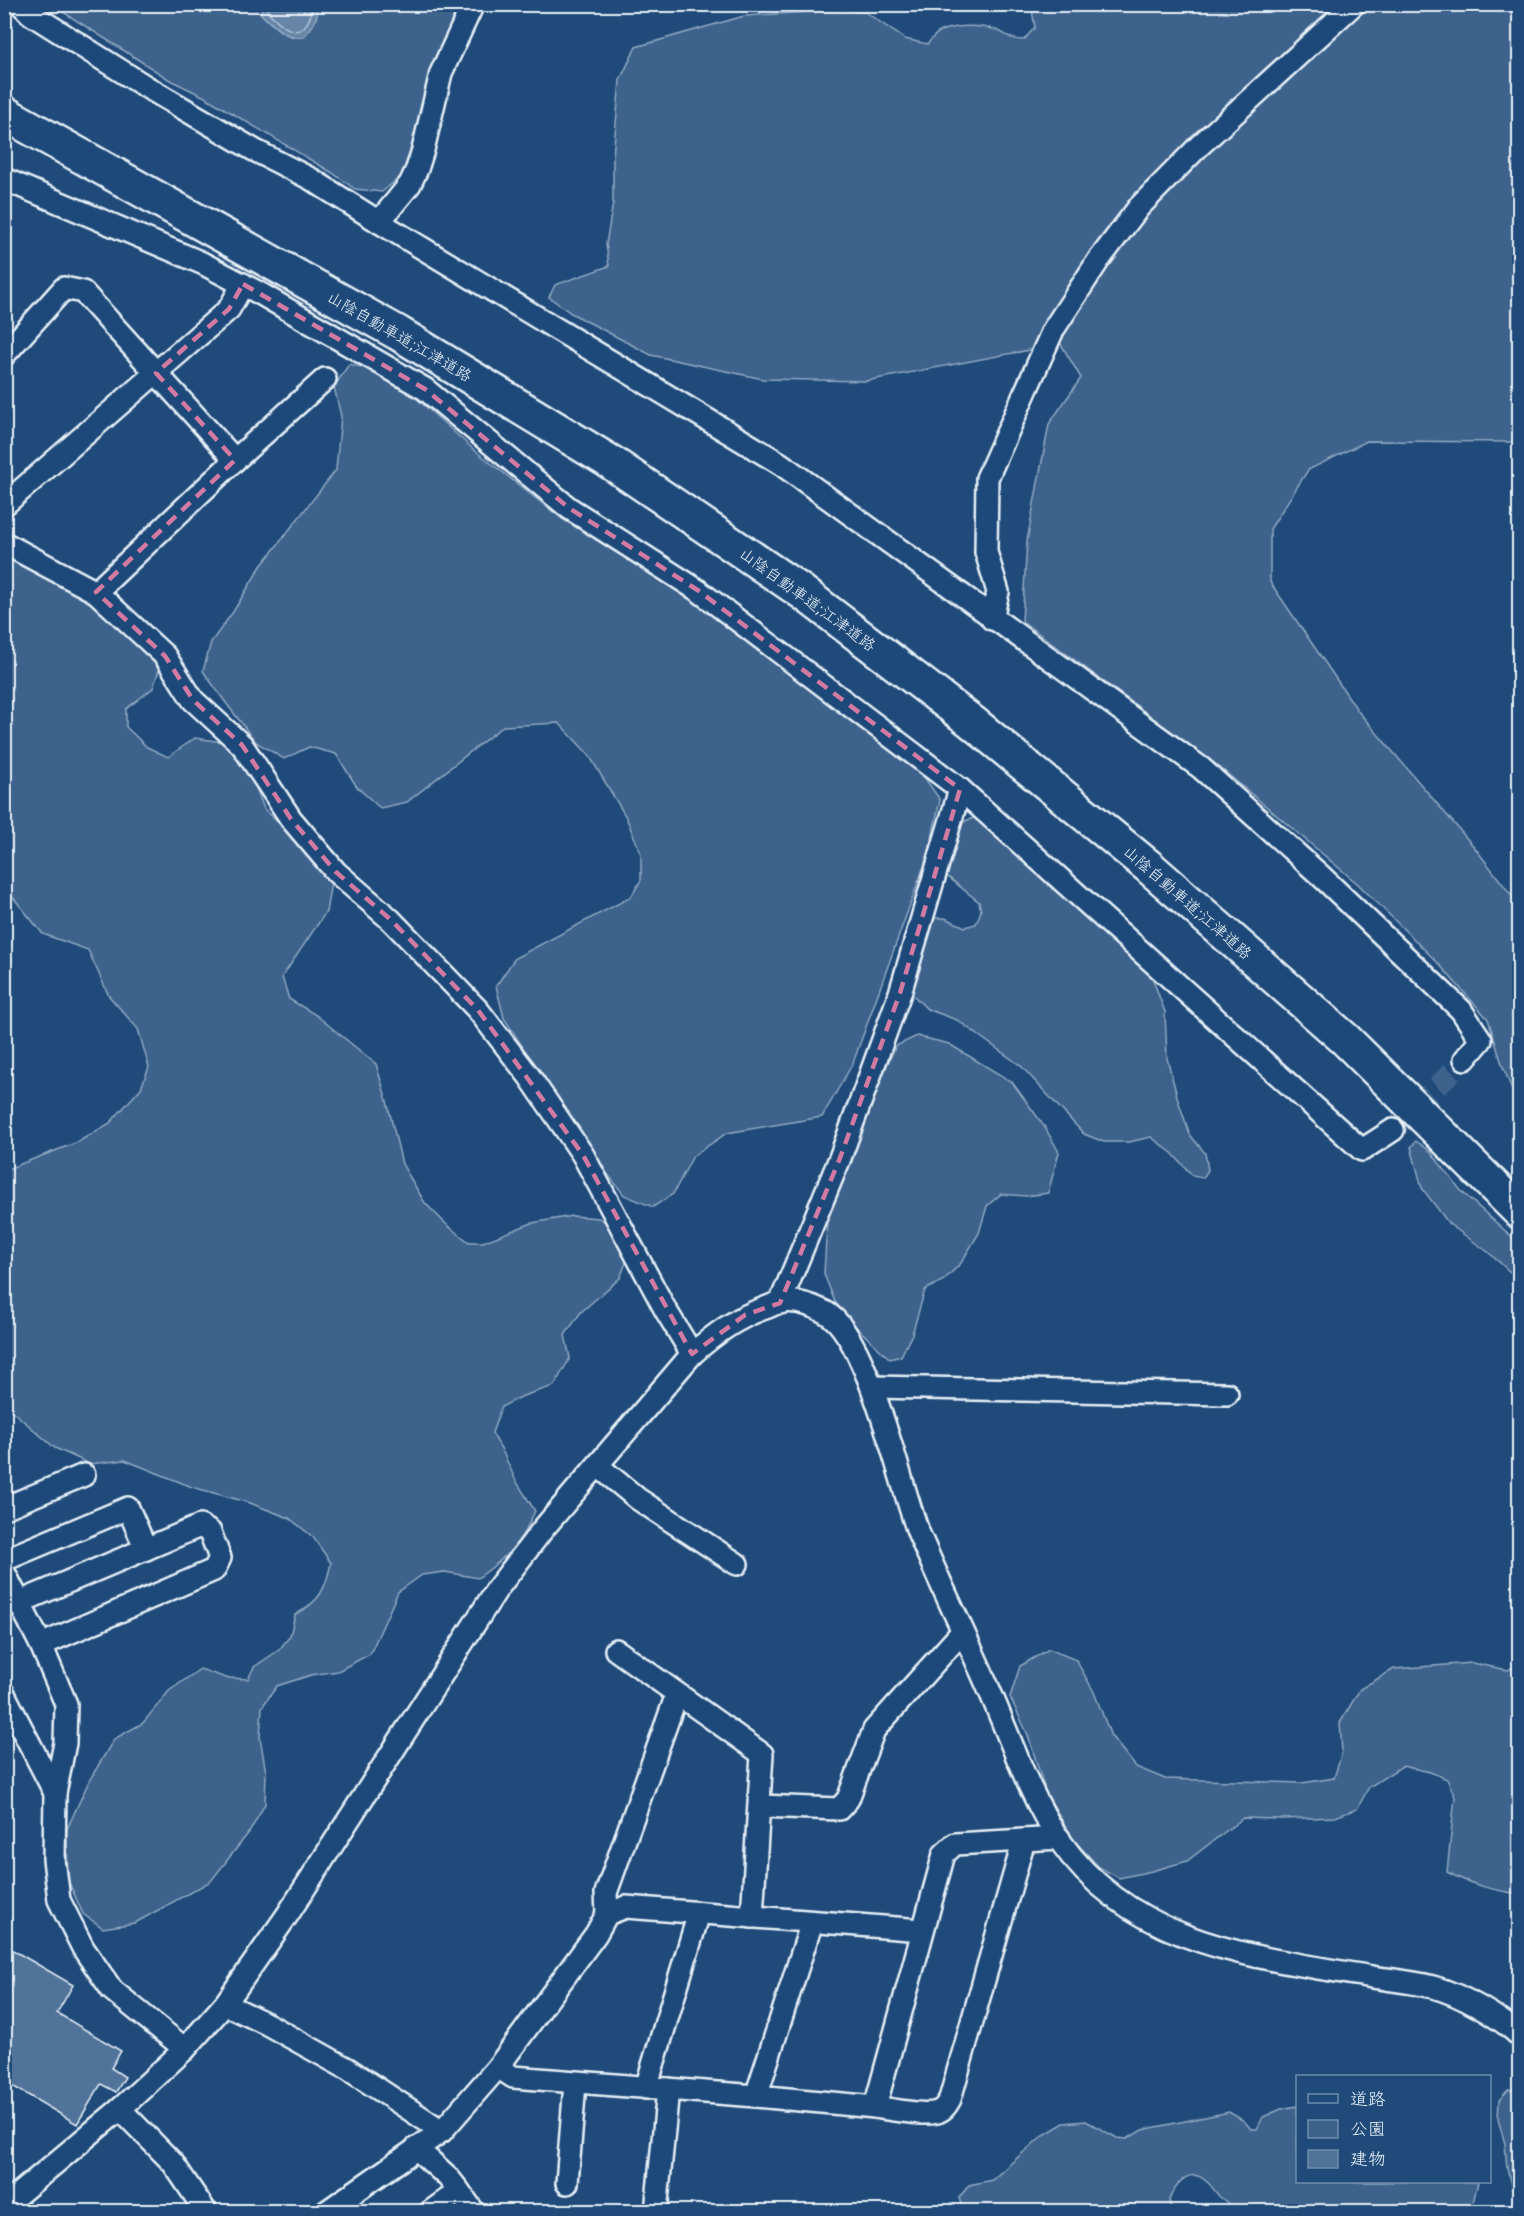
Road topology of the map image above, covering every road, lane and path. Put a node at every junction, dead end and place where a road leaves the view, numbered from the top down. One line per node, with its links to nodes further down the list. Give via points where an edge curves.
1 (21, 4): 6 (street, via 145,86 311,179)
2 (472, 4): 6 (street, via 441,73 417,169 410,184)
3 (1354, 4): 15 (street, via 1199,146 1140,207 1098,261 1053,330 987,478 986,552 998,592)
4 (4, 113): 19 (highway, 山陰自動車道;江津道路, via 398,333 612,463 802,592 972,722 1148,866 1345,1039)
5 (4, 179): 7 (street, via 202,263)
6 (379, 222): 15 (street, via 781,464)
7 (243, 285): 9 (street, via 229,309); 16 (street, via 425,389 569,508 699,591)
8 (4, 355): 9 (street, via 64,288 83,292)
9 (156, 373): 11 (street); 12 (street)
10 (325, 379): 11 (street)
11 (235, 460): 14 (street)
12 (4, 505)
13 (4, 543): 14 (street)
14 (96, 592): 21 (street, via 165,656 193,700 242,745 291,819 336,872 391,920 485,1020 530,1076 583,1155)
15 (992, 619): 17 (street, via 1201,768 1321,876 1461,1010 1481,1041)
16 (960, 789): 18 (street, via 1362,1150); 20 (street, via 900,993 840,1158)
17 (1465, 1059)
18 (1393, 1130)
19 (1520, 1212)
20 (780, 1303): 21 (street, via 745,1315); 22 (street, via 804,1304 828,1313 842,1327)
21 (692, 1354): 24 (street)
22 (873, 1387): 23 (street); 32 (street, via 918,1530)
23 (1227, 1394)
24 (598, 1466): 29 (street, via 638,1499); 46 (street, via 497,1588 288,1914)
25 (84, 1475): 26 (street)
26 (4, 1508)
27 (146, 1549): 28 (street, via 128,1508); 31 (street); 33 (street, via 200,1526 210,1532 220,1558 214,1570)
28 (4, 1560)
29 (737, 1564)
30 (4, 1572): 31 (street)
31 (20, 1602): 33 (street)
32 (962, 1632): 38 (street, via 874,1730 848,1799 839,1809); 39 (street, via 1018,1760)
33 (41, 1645): 37 (street, via 66,1704 65,1743)
34 (616, 1650): 36 (street)
35 (4, 1694): 37 (street)
36 (677, 1694): 38 (street, via 762,1754); 42 (street, via 606,1893)
37 (55, 1793): 48 (street, via 54,1859 59,1900 83,1948 112,1990)
38 (760, 1806): 43 (street)
39 (1059, 1838): 40 (street); 47 (street, via 1098,1884 1156,1924 1234,1951 1436,1988 1492,2014)
40 (1024, 1840): 45 (street, via 955,1844 944,1854); 54 (street, via 950,2099 932,2114)
41 (699, 1913): 42 (street, via 626,1907); 43 (street); 51 (street)
42 (607, 1914): 49 (street)
43 (752, 1917): 44 (street)
44 (812, 1922): 45 (street); 53 (street)
45 (922, 1930): 54 (street)
46 (225, 2004): 48 (street); 56 (street, via 348,2069)
47 (1520, 2037)
48 (185, 2049): 55 (street)
49 (498, 2067): 50 (street, via 513,2077); 56 (street)
50 (575, 2083): 51 (street); 58 (street)
51 (646, 2088): 52 (street)
52 (668, 2089): 53 (street); 65 (street)
53 (756, 2096): 54 (street)
54 (875, 2107)
55 (120, 2109): 60 (street); 61 (street, via 173,2163)
56 (442, 2131): 57 (street)
57 (416, 2148): 59 (street); 62 (street)
58 (567, 2183)
59 (459, 2191): 63 (street); 64 (street)
60 (4, 2206)
61 (206, 2211)
62 (326, 2211)
63 (430, 2211)
64 (474, 2211)
65 (656, 2211)

